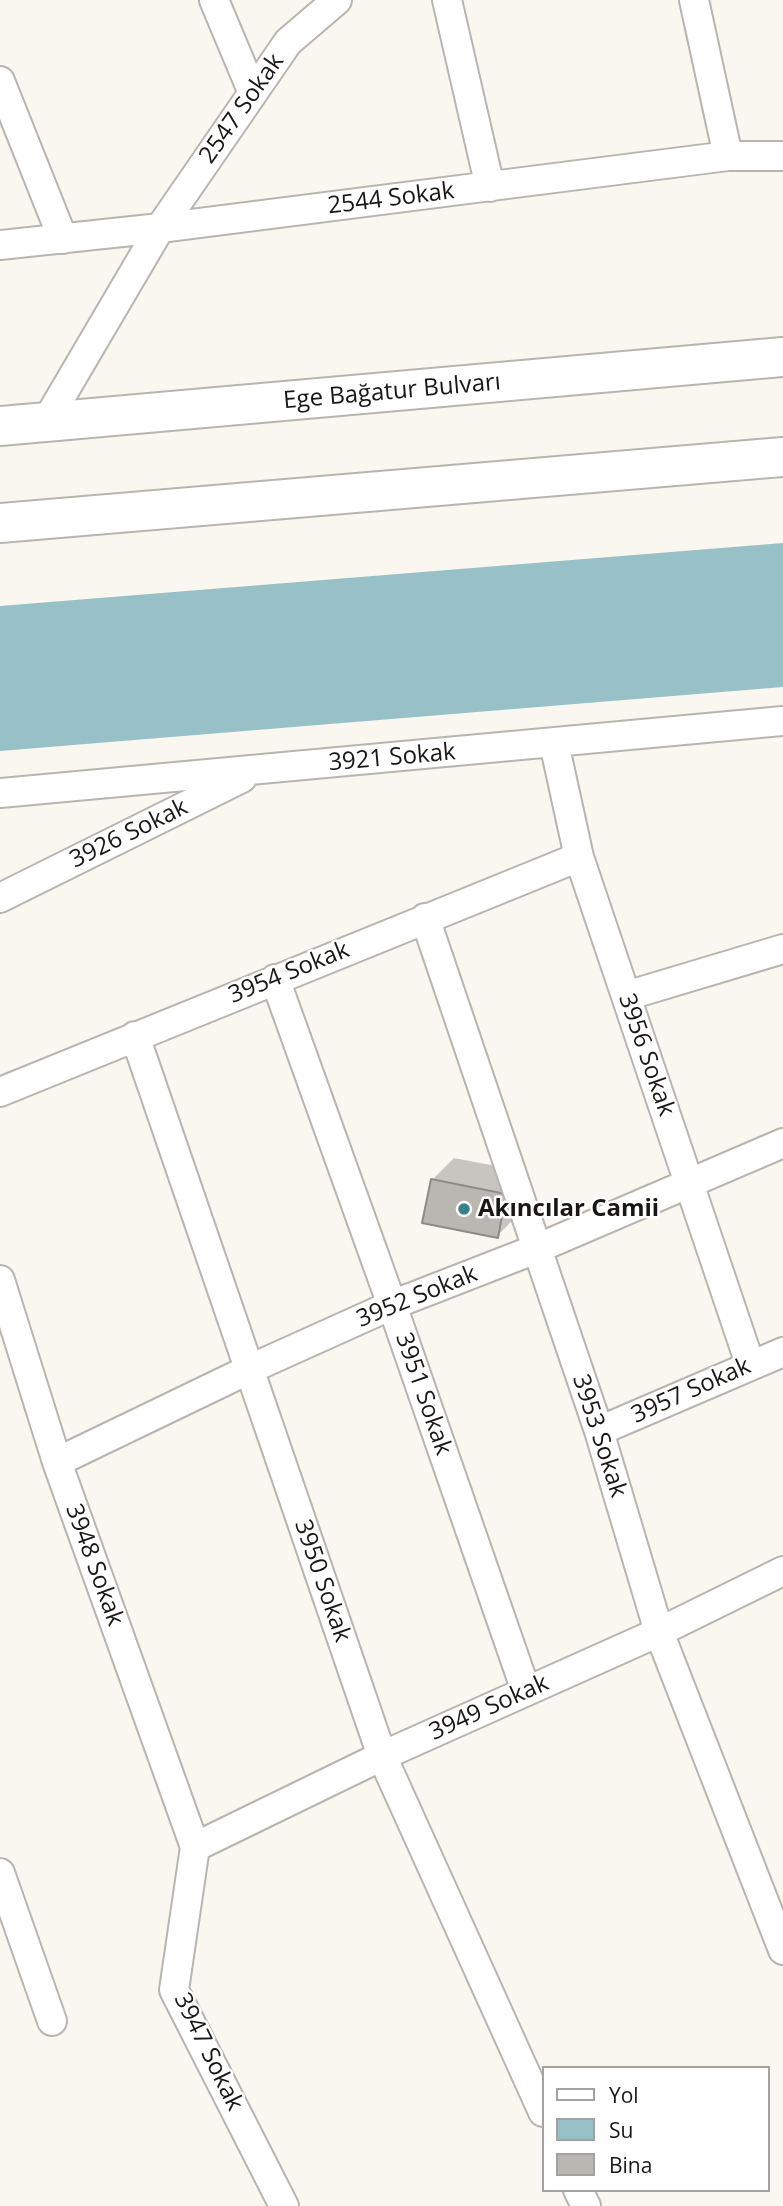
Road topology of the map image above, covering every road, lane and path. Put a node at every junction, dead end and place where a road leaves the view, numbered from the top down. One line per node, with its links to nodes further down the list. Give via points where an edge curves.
1 (214, 0): 6 (street)
2 (337, 0): 6 (street, 2547 Sokak, via 288,43)
3 (447, 0): 9 (street)
4 (694, 0): 7 (street)
5 (0, 82): 11 (street)
6 (253, 93): 10 (street, 2547 Sokak)
7 (728, 156): 8 (street, 2544 Sokak); 9 (street, 2544 Sokak)
8 (783, 156)
9 (490, 187): 10 (street, 2544 Sokak)
10 (160, 228): 11 (street, 2544 Sokak); 14 (street, 2547 Sokak)
11 (62, 239): 12 (street, 2544 Sokak)
12 (0, 245)
13 (783, 357): 14 (main road, Ege Bağatur Bulvarı)
14 (46, 422): 15 (main road, Ege Bağatur Bulvarı)
15 (0, 426)
16 (783, 457): 17 (main road)
17 (0, 523)
18 (783, 721): 19 (street, 3921 Sokak)
19 (554, 743): 20 (street, 3921 Sokak); 22 (street, 3956 Sokak)
20 (257, 771): 21 (street, 3921 Sokak); 23 (street, 3926 Sokak)
21 (0, 793)
22 (579, 856): 24 (street, 3954 Sokak); 27 (street, 3956 Sokak)
23 (0, 898)
24 (425, 918): 26 (street, 3954 Sokak); 32 (street, 3953 Sokak)
25 (783, 949): 27 (street)
26 (275, 979): 28 (street, 3954 Sokak); 34 (street, 3951 Sokak)
27 (626, 996): 31 (street, 3956 Sokak)
28 (135, 1036): 29 (street, 3954 Sokak); 37 (street, 3950 Sokak)
29 (0, 1092)
30 (783, 1143): 31 (street, 3952 Sokak)
31 (690, 1185): 32 (street, 3952 Sokak); 36 (street, 3956 Sokak)
32 (536, 1249): 34 (street, 3952 Sokak); 38 (street, 3953 Sokak)
33 (0, 1280): 39 (street, 3948 Sokak)
34 (392, 1305): 37 (street, 3952 Sokak); 42 (street, 3951 Sokak)
35 (783, 1352): 36 (street, 3957 Sokak)
36 (750, 1364): 38 (street, 3957 Sokak)
37 (250, 1369): 39 (street, 3952 Sokak); 43 (street, 3950 Sokak)
38 (599, 1431): 41 (street, 3953 Sokak)
39 (57, 1462): 44 (street, 3948 Sokak)
40 (783, 1571): 41 (street, 3949 Sokak)
41 (659, 1632): 42 (street, 3949 Sokak); 46 (street, 3953 Sokak)
42 (526, 1691): 43 (street, 3949 Sokak)
43 (383, 1756): 44 (street, 3949 Sokak); 48 (street, 3950 Sokak)
44 (195, 1847): 49 (street, 3947 Sokak, via 174,1990)
45 (0, 1872): 47 (street)
46 (783, 1950)
47 (52, 2021)
48 (542, 2110)
49 (284, 2206)

